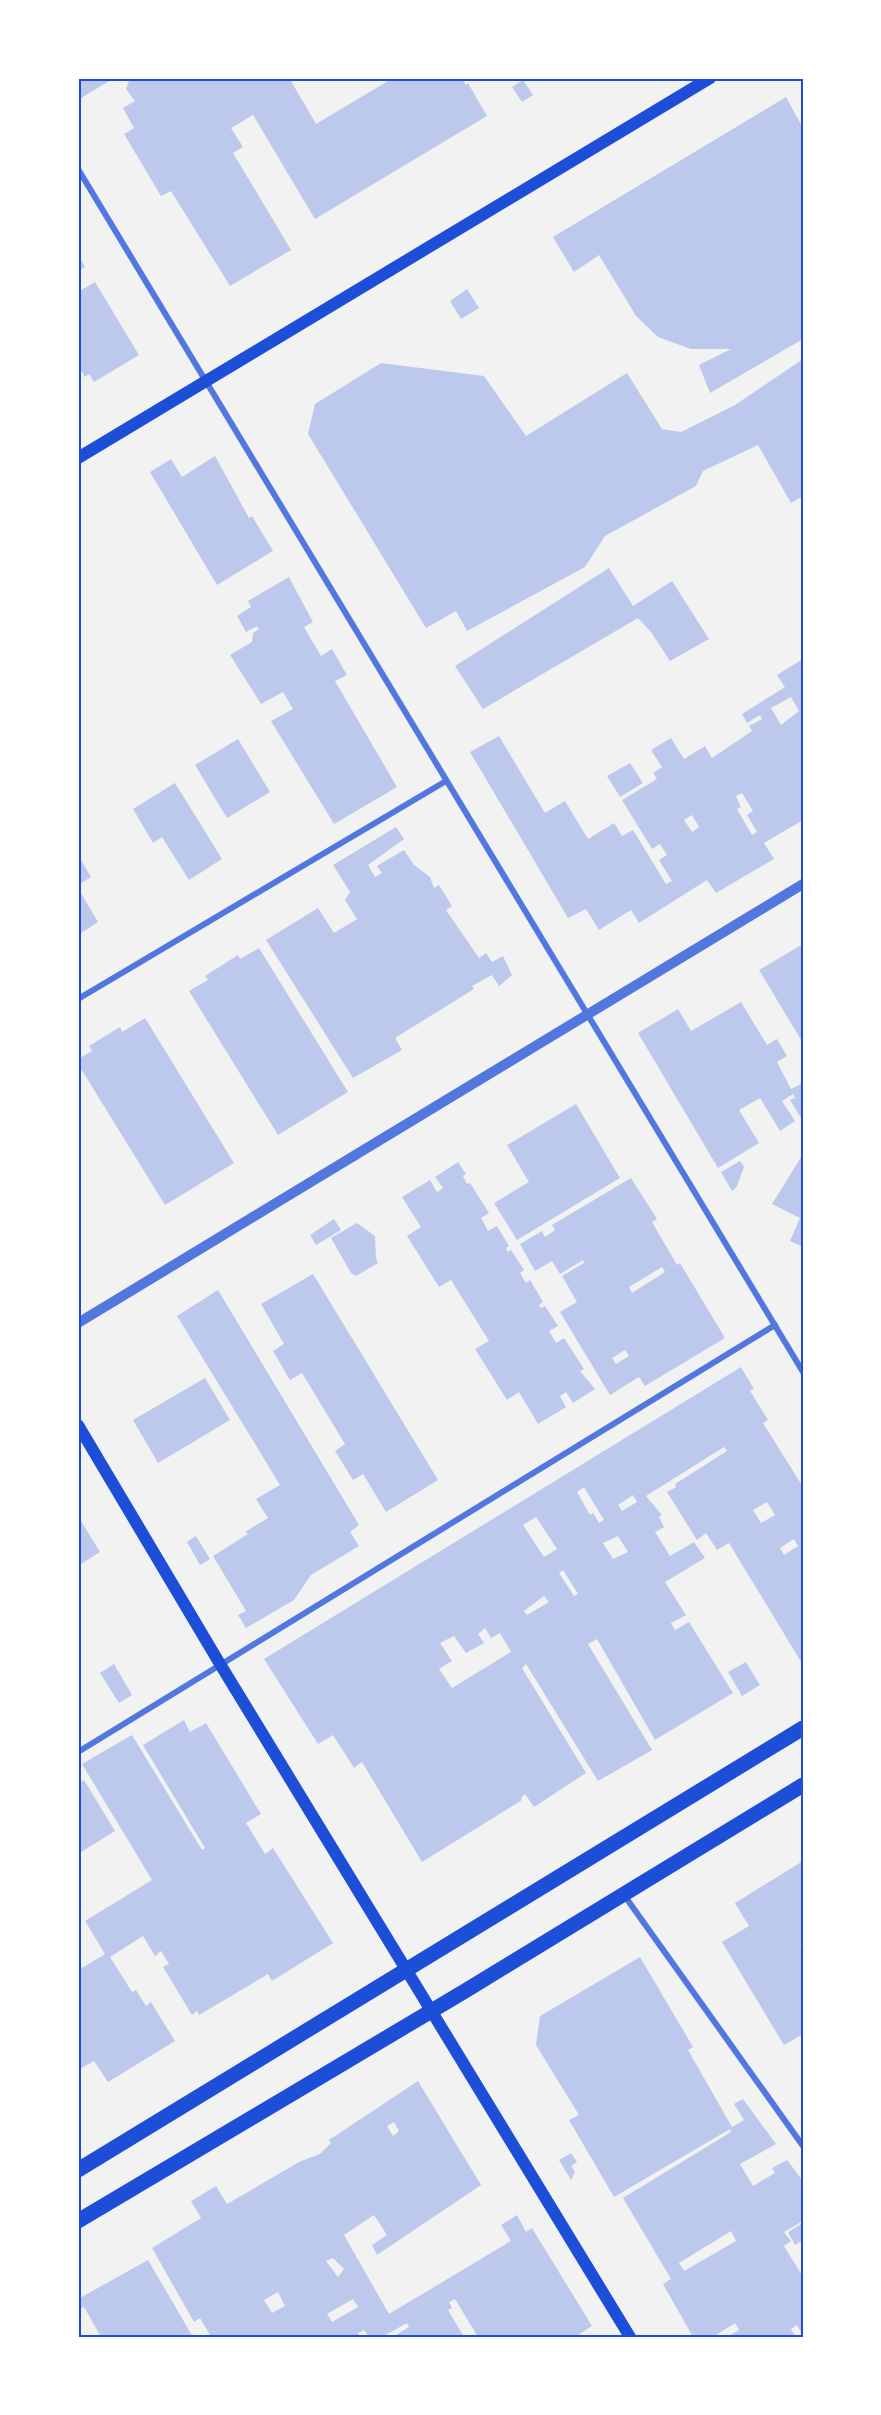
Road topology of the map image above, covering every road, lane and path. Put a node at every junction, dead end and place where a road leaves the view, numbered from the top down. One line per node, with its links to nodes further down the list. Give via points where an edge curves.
1 (710, 78): 3 (main road)
2 (78, 169): 3 (street)
3 (207, 380): 4 (main road); 5 (street)
4 (78, 458)
5 (446, 781): 7 (street); 8 (street)
6 (803, 884): 8 (street)
7 (78, 999)
8 (587, 1016): 9 (street); 10 (street)
9 (78, 1323)
10 (775, 1325): 11 (street); 13 (street)
11 (803, 1372)
12 (78, 1425): 13 (main road)
13 (220, 1664): 15 (street); 18 (main road)
14 (803, 1728): 18 (main road)
15 (78, 1752)
16 (803, 1785): 17 (main road)
17 (623, 1895): 19 (main road); 20 (street)
18 (408, 1970): 19 (main road); 21 (main road)
19 (433, 2010): 22 (main road); 23 (main road)
20 (803, 2146)
21 (78, 2170)
22 (78, 2221)
23 (626, 2335)

